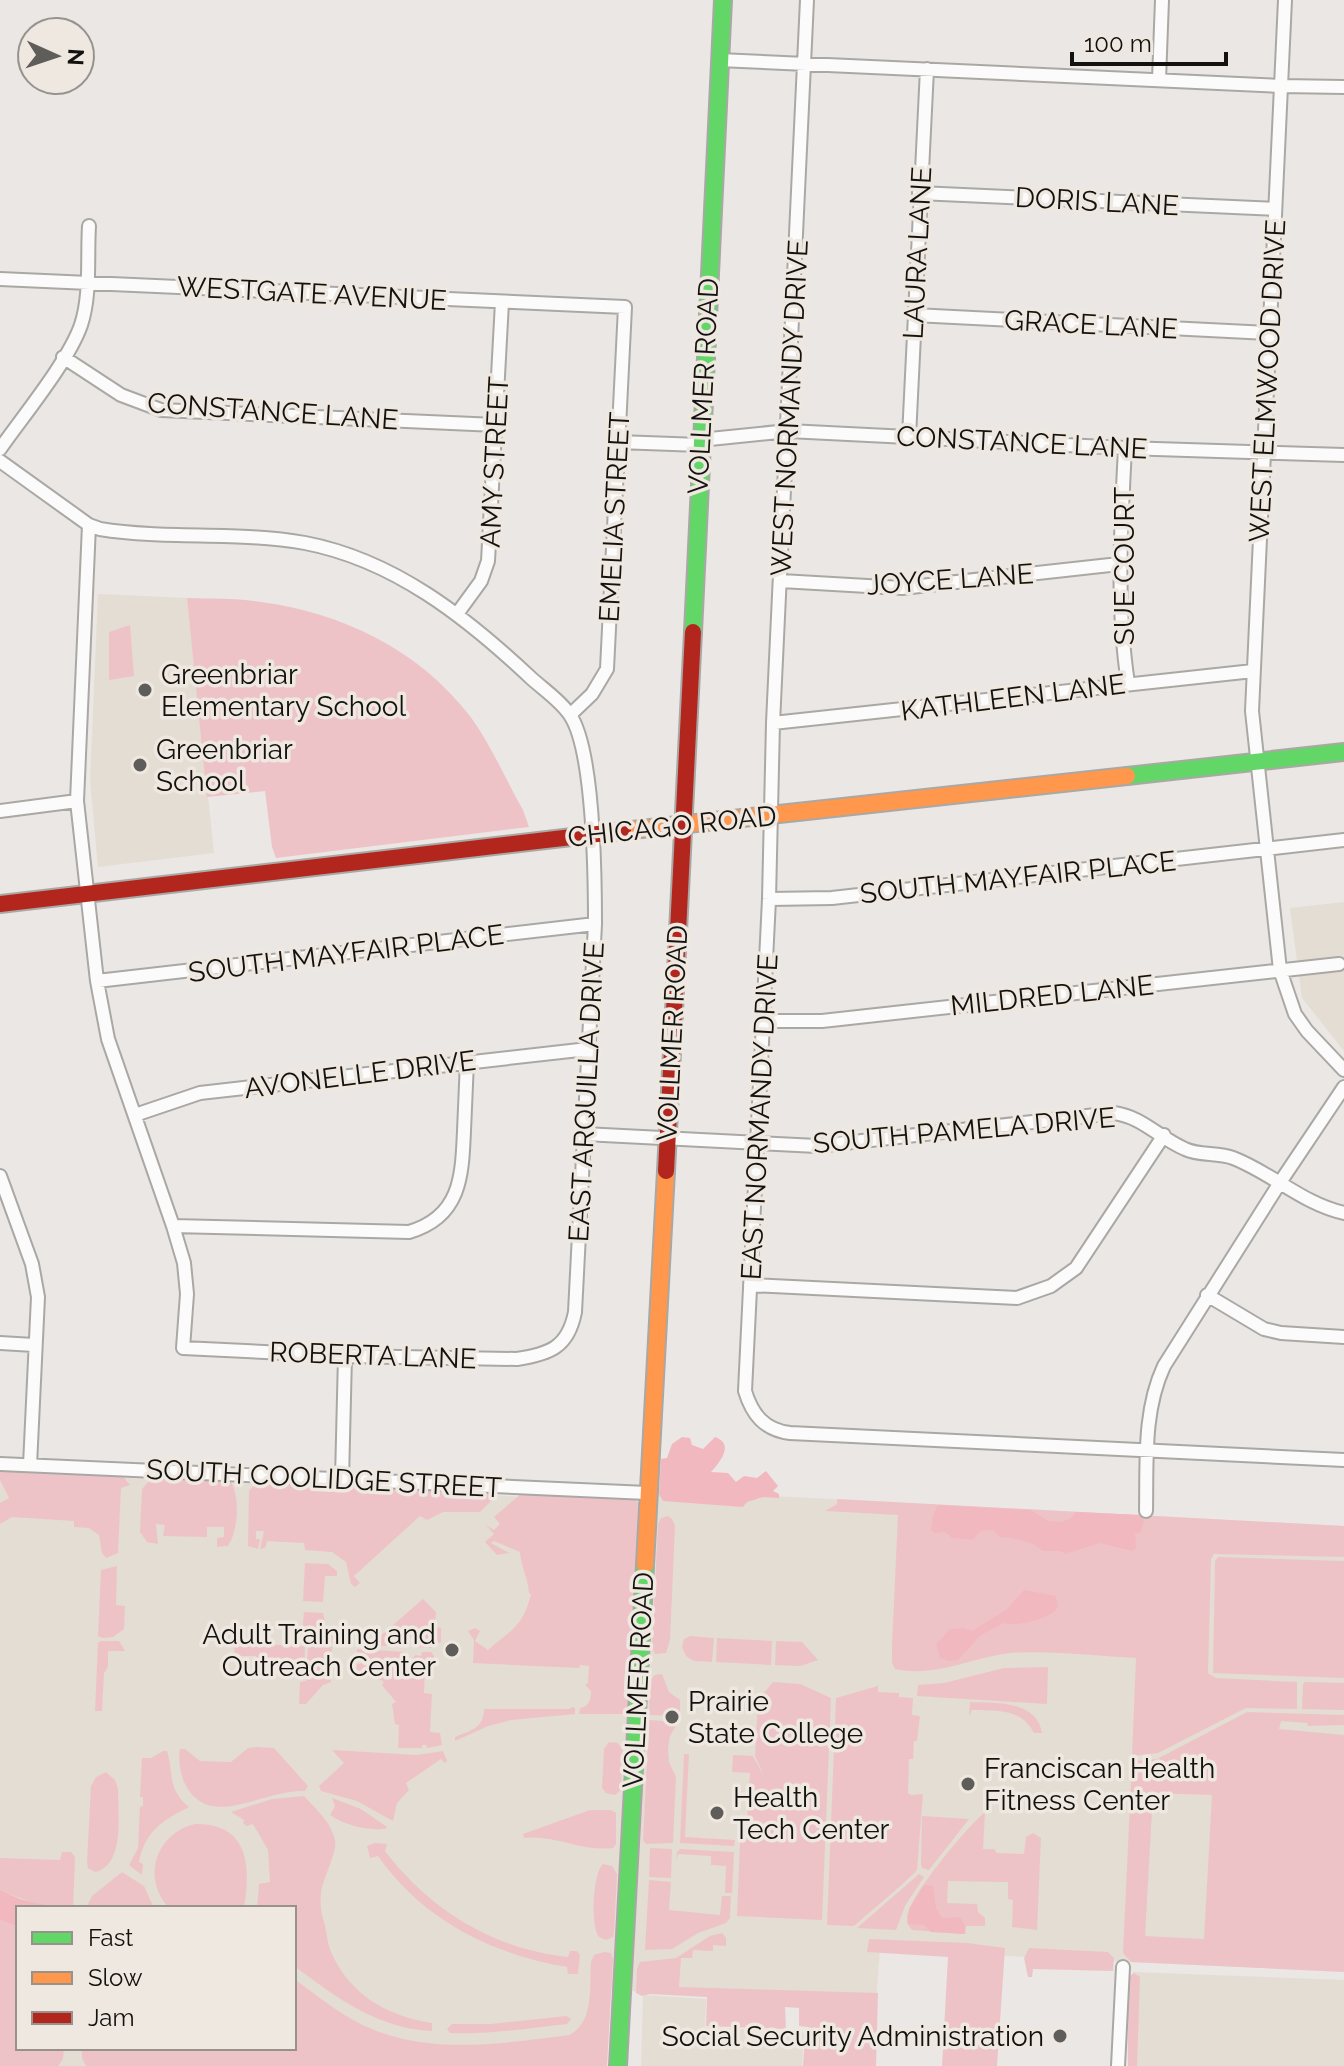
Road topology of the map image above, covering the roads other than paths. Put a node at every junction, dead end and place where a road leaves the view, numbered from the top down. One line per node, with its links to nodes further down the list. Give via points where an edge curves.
1 (723, 0): 5 (main road, VOLLMER ROAD)
2 (807, 0): 6 (street, WEST NORMANDY DRIVE)
3 (1162, 0): 8 (street)
4 (1285, 0): 9 (street, WEST ELMWOOD DRIVE)
5 (719, 60): 6 (street); 25 (main road, VOLLMER ROAD)
6 (804, 64): 7 (street); 22 (street, WEST NORMANDY DRIVE)
7 (927, 69): 8 (street); 11 (street, LAURA LANE)
8 (1159, 80): 9 (street)
9 (1281, 86): 10 (street); 12 (street, WEST ELMWOOD DRIVE)
10 (1344, 87)
11 (919, 193): 12 (street, DORIS LANE); 18 (street, LAURA LANE)
12 (1275, 209): 19 (street, WEST ELMWOOD DRIVE)
13 (89, 226): 15 (street)
14 (0, 279): 15 (street, WESTGATE AVENUE)
15 (86, 283): 16 (street, WESTGATE AVENUE); 20 (street, via 80,327)
16 (502, 302): 17 (street, WESTGATE AVENUE); 21 (street, AMY STREET)
17 (625, 307): 24 (street, EMELIA STREET)
18 (914, 315): 19 (street, GRACE LANE); 23 (street, LAURA LANE)
19 (1268, 333): 28 (street, WEST ELMWOOD DRIVE)
20 (63, 357): 21 (street, CONSTANCE LANE, via 121,395 161,410); 27 (street)
21 (496, 425): 34 (street, AMY STREET, via 487,569)
22 (788, 431): 23 (street, CONSTANCE LANE); 25 (street, CONSTANCE LANE); 33 (street, WEST NORMANDY DRIVE)
23 (909, 437): 26 (street, CONSTANCE LANE)
24 (618, 442): 25 (street, CONSTANCE LANE); 37 (street, EMELIA STREET, via 607,669)
25 (700, 442): 44 (main road, VOLLMER ROAD)
26 (1125, 448): 28 (street, CONSTANCE LANE); 32 (street, SUE COURT)
27 (0, 449)
28 (1264, 453): 29 (street, CONSTANCE LANE); 35 (street, WEST ELMWOOD DRIVE)
29 (1344, 455)
30 (0, 461): 31 (street)
31 (89, 525): 34 (street, via 309,544 366,560); 41 (street)
32 (1119, 564): 33 (street, JOYCE LANE, via 902,588); 36 (street, SUE COURT)
33 (781, 581): 38 (street, WEST NORMANDY DRIVE)
34 (457, 614): 37 (street)
35 (1253, 671): 36 (street, KATHLEEN LANE); 40 (street, WEST ELMWOOD DRIVE)
36 (1128, 683): 38 (street, KATHLEEN LANE)
37 (570, 715): 45 (street, EAST ARQUILLA DRIVE, via 581,746)
38 (773, 723): 43 (street, WEST NORMANDY DRIVE)
39 (1344, 752): 40 (main road, CHICAGO ROAD)
40 (1257, 763): 43 (main road, CHICAGO ROAD); 47 (street, WEST ELMWOOD DRIVE)
41 (77, 801): 42 (street); 48 (street)
42 (0, 811)
43 (773, 816): 44 (main road, CHICAGO ROAD); 49 (street, EAST NORMANDY DRIVE)
44 (684, 824): 45 (main road, CHICAGO ROAD); 63 (main road, VOLLMER ROAD)
45 (592, 834): 48 (main road, CHICAGO ROAD); 51 (street, EAST ARQUILLA DRIVE)
46 (1344, 840): 47 (street, SOUTH MAYFAIR PLACE)
47 (1266, 849): 49 (street, SOUTH MAYFAIR PLACE, via 832,898); 53 (street, WEST ELMWOOD DRIVE)
48 (86, 893): 50 (main road, CHICAGO ROAD); 54 (street)
49 (769, 899): 55 (street, EAST NORMANDY DRIVE)
50 (0, 904)
51 (595, 924): 54 (street, SOUTH MAYFAIR PLACE); 56 (street, EAST ARQUILLA DRIVE)
52 (1339, 964): 53 (street, MILDRED LANE)
53 (1280, 970): 55 (street, MILDRED LANE, via 822,1021); 58 (street, WEST ELMWOOD DRIVE, via 1295,1014)
54 (97, 981): 60 (street, via 108,1039)
55 (764, 1021): 64 (street, EAST NORMANDY DRIVE)
56 (588, 1049): 57 (street, AVONELLE DRIVE); 61 (street, EAST ARQUILLA DRIVE)
57 (467, 1061): 60 (street, AVONELLE DRIVE, via 200,1093); 69 (street, via 462,1173 453,1201 427,1227 409,1232)
58 (1344, 1070)
59 (1344, 1087): 66 (street)
60 (135, 1115): 69 (street)
61 (584, 1134): 63 (street, SOUTH PAMELA DRIVE); 75 (street, EAST ARQUILLA DRIVE, via 575,1312)
62 (1164, 1135): 64 (street, SOUTH PAMELA DRIVE, via 1130,1116 1104,1113 817,1146); 66 (street, SOUTH PAMELA DRIVE, via 1186,1150 1229,1156); 70 (street, via 1087,1255 1051,1286 1017,1298)
63 (665, 1137): 64 (street, SOUTH PAMELA DRIVE); 82 (main road, VOLLMER ROAD)
64 (757, 1142): 70 (street, EAST NORMANDY DRIVE)
65 (0, 1176): 67 (street)
66 (1281, 1181): 68 (street, SOUTH PAMELA DRIVE, via 1312,1202); 71 (street)
67 (5, 1206): 74 (street, via 36,1279)
68 (1344, 1213)
69 (173, 1226): 76 (street, ROBERTA LANE, via 187,1294 183,1348)
70 (750, 1285): 77 (street, EAST NORMANDY DRIVE, via 745,1391 762,1423 776,1430)
71 (1207, 1295): 72 (street, via 1264,1329); 77 (street, via 1156,1382)
72 (1344, 1337)
73 (0, 1343): 74 (street)
74 (34, 1345): 80 (street)
75 (559, 1345): 76 (street, ROBERTA LANE, via 545,1355 517,1359)
76 (345, 1356): 81 (street)
77 (1147, 1450): 78 (street); 83 (street)
78 (1344, 1460)
79 (0, 1464): 80 (street, SOUTH COOLIDGE STREET)
80 (30, 1465): 81 (street, SOUTH COOLIDGE STREET)
81 (342, 1479): 82 (street, SOUTH COOLIDGE STREET)
82 (647, 1493): 85 (main road, VOLLMER ROAD)
83 (1146, 1511)
84 (1123, 1967): 86 (street)
85 (618, 2066)
86 (1118, 2066)

